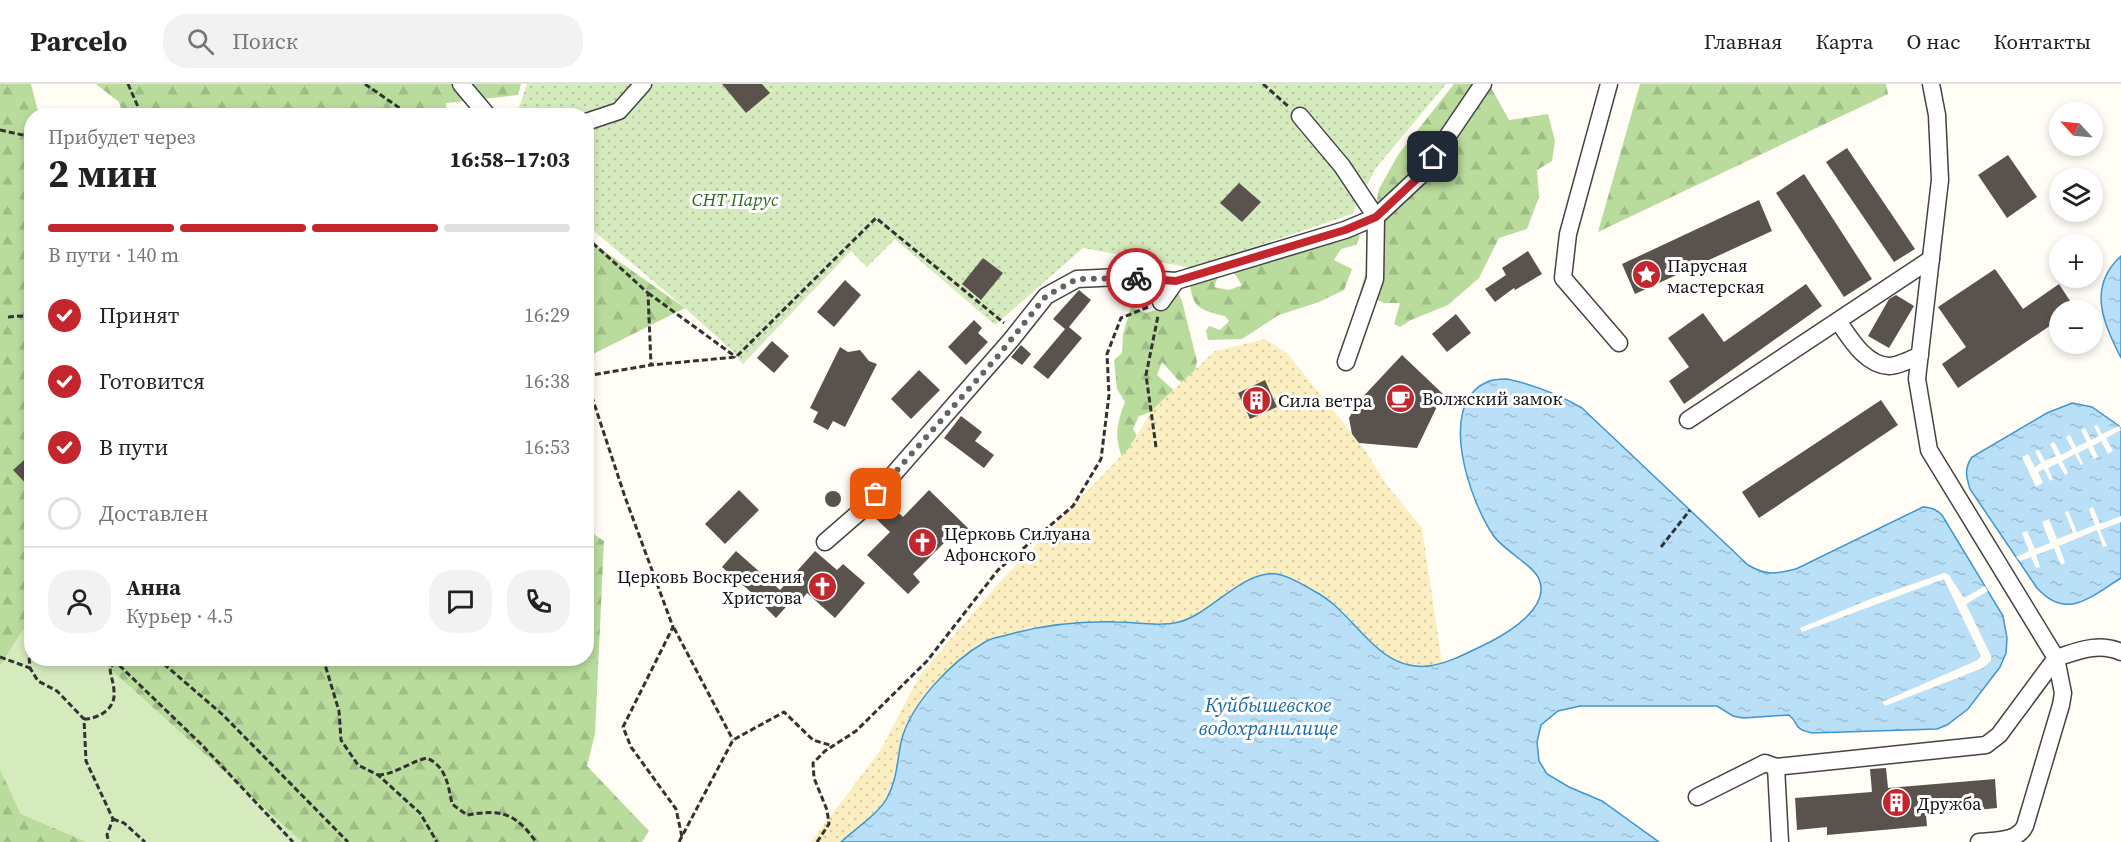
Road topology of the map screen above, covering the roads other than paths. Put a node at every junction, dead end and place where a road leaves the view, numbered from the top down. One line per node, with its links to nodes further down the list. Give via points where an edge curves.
1 (461, 84): 6 (street)
2 (643, 84): 8 (street, via 619,111)
3 (1483, 84): 9 (street, via 1422,174)
4 (1609, 84): 14 (street, via 1568,234 1563,278)
5 (1931, 84): 10 (street, via 1937,115 1940,180)
6 (481, 108)
7 (1300, 116): 9 (street, via 1342,166)
8 (594, 119)
9 (1376, 217): 11 (street); 16 (street, via 1375,279)
10 (1931, 259): 13 (street); 15 (street)
11 (1176, 281): 12 (street); 18 (street, via 1077,279 1046,296 862,509)
12 (1161, 302)
13 (1838, 321): 15 (street, via 1859,350 1873,360 1890,366); 17 (street)
14 (1618, 343)
15 (1920, 355): 20 (street, via 1917,379 1929,450)
16 (1346, 362)
17 (1688, 420)
18 (825, 542)
19 (2121, 652): 20 (street, via 2110,647 2088,647)
20 (2056, 658): 21 (street, via 1999,735 1986,745); 24 (street, via 2063,693 2061,705 2022,834)
21 (1776, 767): 22 (street, via 1765,763); 23 (street)
22 (1697, 797)
23 (1780, 842)
24 (1979, 842)

